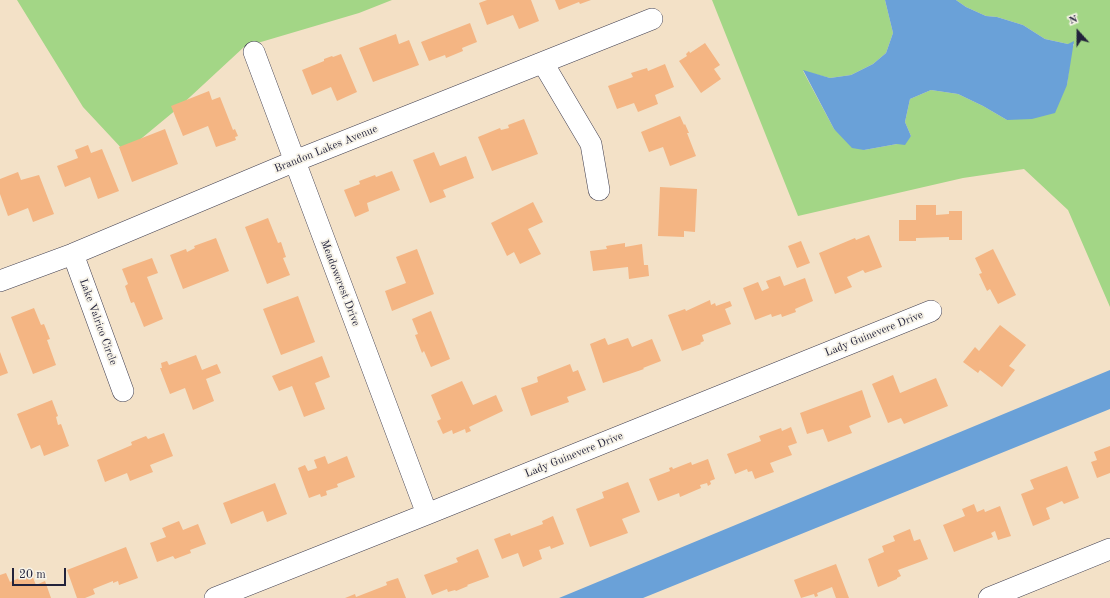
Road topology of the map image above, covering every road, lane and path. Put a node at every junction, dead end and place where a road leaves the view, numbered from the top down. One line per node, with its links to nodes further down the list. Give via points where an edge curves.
1 (652, 19): 3 (street, Brandon Lakes Avenue)
2 (254, 52): 4 (street, Meadowcrest Drive)
3 (543, 63): 4 (street, Brandon Lakes Avenue); 5 (street, via 592,144)
4 (294, 161): 6 (street, Brandon Lakes Avenue); 10 (street, Meadowcrest Drive)
5 (599, 190)
6 (73, 254): 7 (street, Brandon Lakes Avenue); 9 (street, Lake Valrico Circle)
7 (0, 281)
8 (931, 311): 10 (street, Lady Guinevere Drive)
9 (123, 391)
10 (427, 514): 12 (street, Lady Guinevere Drive)
11 (1110, 549): 13 (street)
12 (215, 598)
13 (989, 598)

